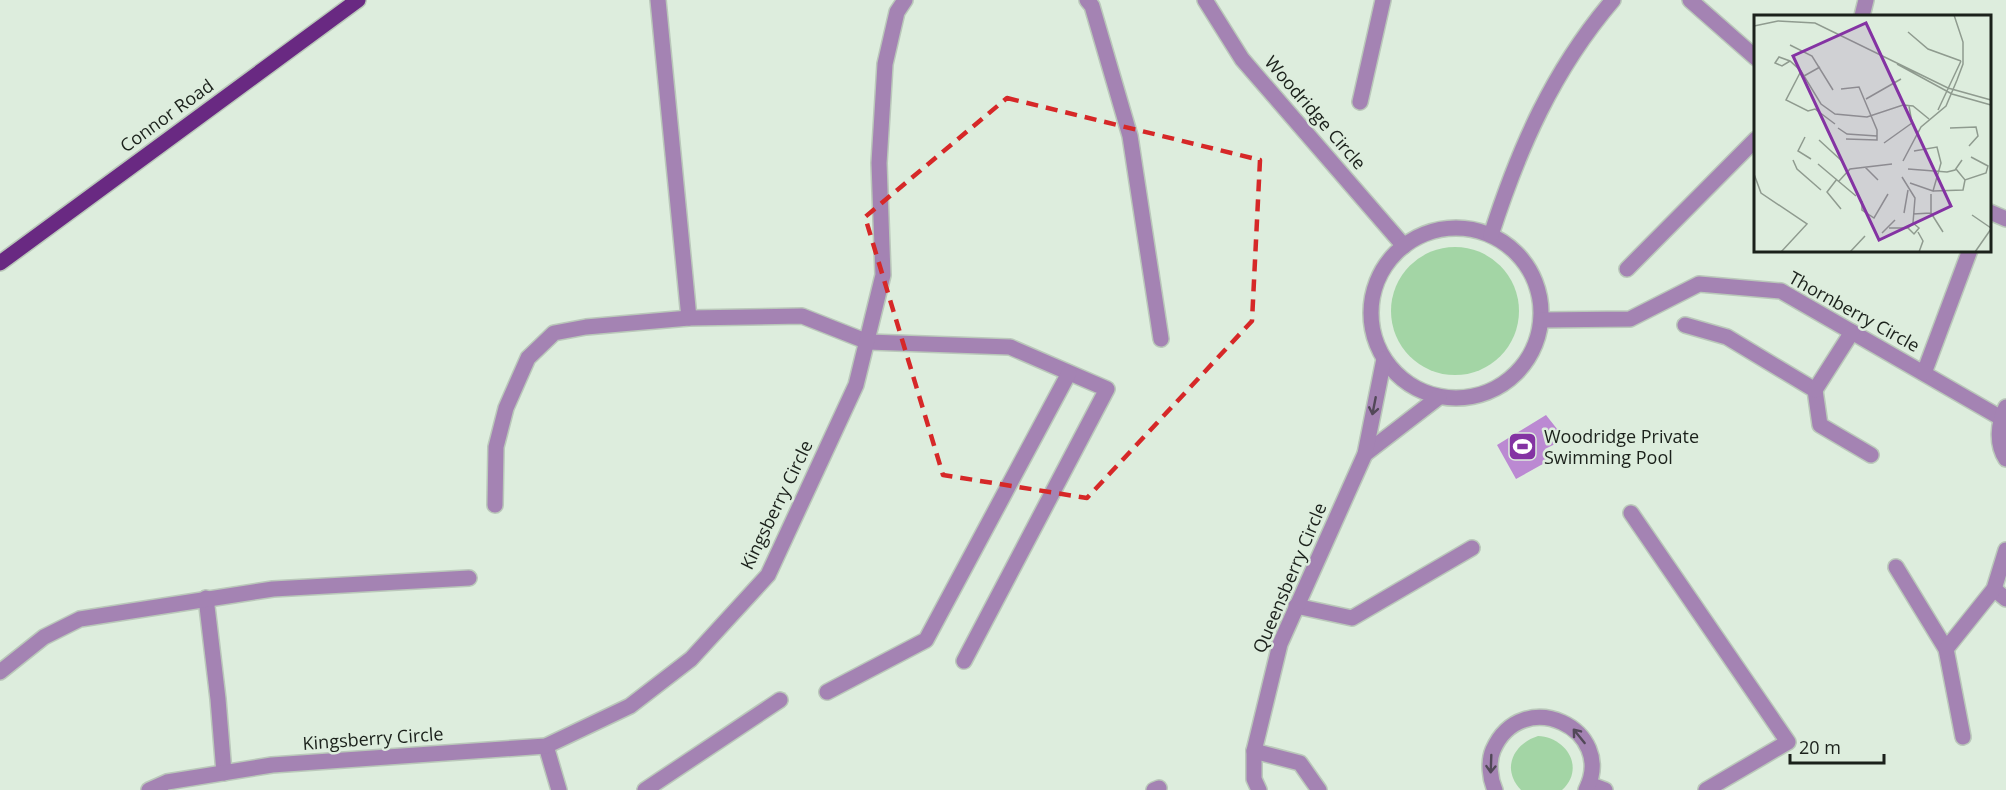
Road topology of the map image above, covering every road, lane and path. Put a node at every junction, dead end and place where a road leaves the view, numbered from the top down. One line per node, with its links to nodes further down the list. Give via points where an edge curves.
1 (357, 0): 19 (main road, Connor Road)
2 (658, 0): 21 (street)
3 (905, 0): 26 (street, Kingsberry Circle, via 897,12 885,64 879,163 883,275)
4 (1087, 0): 25 (street, via 1130,136)
5 (1205, 0): 17 (street, Woodridge Circle, via 1242,59)
6 (1383, 0): 12 (street)
7 (1613, 0): 16 (street, via 1583,35 1540,109 1510,177)
8 (1690, 0): 11 (street)
9 (1866, 0): 10 (street)
10 (1862, 15)
11 (1754, 57)
12 (1360, 102)
13 (1754, 140): 20 (street)
14 (1991, 213): 15 (street)
15 (2006, 219)
16 (1491, 235): 17 (street, via 1446,228 1424,234); 22 (street, via 1513,250 1530,270 1539,294)
17 (1404, 246): 27 (street, via 1386,264 1375,286 1371,311 1374,336)
18 (1969, 252): 29 (street)
19 (0, 263)
20 (1627, 269)
21 (689, 318): 26 (street, via 802,316); 36 (street, via 554,333 528,358 506,408 496,447)
22 (1541, 320): 24 (street, Thornberry Circle, via 1630,319 1699,284 1781,291); 31 (street, via 1533,348 1518,372 1495,389 1467,398)
23 (1685, 325): 30 (street, via 1727,337)
24 (1852, 332): 29 (street, Thornberry Circle); 30 (street)
25 (1161, 339)
26 (868, 342): 28 (street, via 1010,347); 52 (street, Kingsberry Circle, via 856,385 768,575 691,659 647,693 630,706)
27 (1384, 359): 31 (street, via 1407,383); 33 (street, Queensberry Circle, one-way to 33)
28 (1069, 373): 47 (street, via 1107,389); 49 (street, via 926,640)
29 (1924, 373): 32 (street, Thornberry Circle)
30 (1815, 390): 34 (street, via 1820,426)
31 (1439, 397): 33 (street, Queensberry Circle)
32 (2003, 412): 35 (street, Thornberry Circle, via 1999,436)
33 (1365, 454): 45 (street, Queensberry Circle)
34 (1871, 455)
35 (2006, 459)
36 (495, 505)
37 (1631, 513): 64 (street, via 1788,742)
38 (1472, 548): 45 (street, via 1352,618)
39 (2006, 550): 42 (street)
40 (1896, 567): 46 (street)
41 (469, 578): 43 (street, via 273,589)
42 (1994, 589): 44 (street); 46 (street)
43 (206, 598): 48 (street, via 80,619 44,637); 54 (street)
44 (2006, 599)
45 (1296, 606): 53 (street, Queensberry Circle, via 1280,644)
46 (1946, 649): 51 (street)
47 (964, 662)
48 (0, 672)
49 (827, 692)
50 (780, 700): 59 (street)
51 (1963, 737)
52 (546, 746): 54 (street, Kingsberry Circle, via 272,765); 58 (street)
53 (1254, 751): 60 (street, Queensberry Circle, via 1254,779); 61 (street, via 1300,764)
54 (224, 773): 55 (street, Kingsberry Circle)
55 (170, 786): 57 (street, Kingsberry Circle)
56 (1587, 787): 62 (street, one-way to 62, via 1592,768 1582,737 1556,718 1540,716 1523,719 1498,739 1491,754 1490,771); 63 (street)
57 (149, 790)
58 (559, 790)
59 (645, 790)
60 (1259, 790)
61 (1319, 790)
62 (1496, 790)
63 (1605, 790)
64 (1706, 790)

